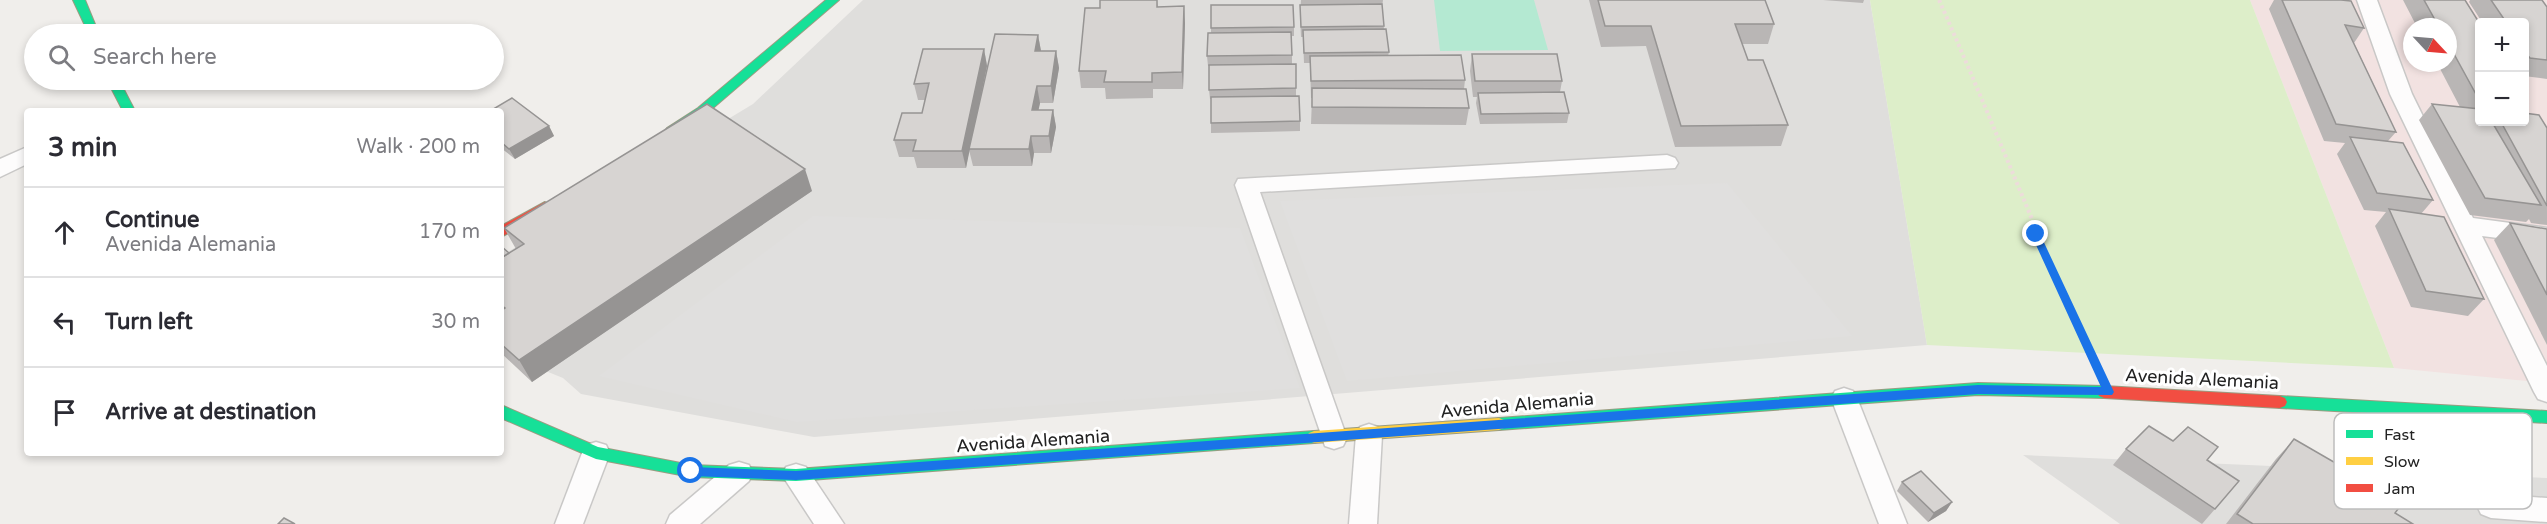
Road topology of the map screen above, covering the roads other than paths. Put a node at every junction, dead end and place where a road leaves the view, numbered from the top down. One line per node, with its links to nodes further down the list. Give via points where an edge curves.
1 (80, 0): 4 (street)
2 (833, 0): 7 (street, via 702,111)
3 (2367, 0): 12 (lane, via 2401,94)
4 (90, 24)
5 (116, 90): 6 (street)
6 (122, 108)
7 (663, 137)
8 (24, 157): 10 (lane)
9 (1667, 163): 22 (lane, via 1246,184)
10 (0, 169)
11 (562, 197): 13 (street)
12 (2465, 225): 14 (lane); 15 (lane)
13 (504, 230)
14 (2547, 236)
15 (2547, 392)
16 (1844, 398): 18 (street, Avenida Alemania, via 1978,389 2108,392); 21 (street, Avenida Alemania); 32 (lane)
17 (504, 412): 23 (street, Avenida Alemania)
18 (2477, 413)
19 (2532, 416): 20 (street, Avenida Alemania)
20 (2547, 417)
21 (1369, 435): 22 (street, Avenida Alemania); 31 (lane)
22 (1334, 438): 25 (street, Avenida Alemania)
23 (596, 453): 24 (street, Avenida Alemania, via 691,471); 28 (lane)
24 (739, 473): 25 (street, Avenida Alemania); 29 (lane)
25 (796, 475): 30 (lane)
26 (2532, 509): 27 (lane)
27 (2547, 510)
28 (569, 524)
29 (680, 524)
30 (830, 524)
31 (1363, 524)
32 (1893, 524)

